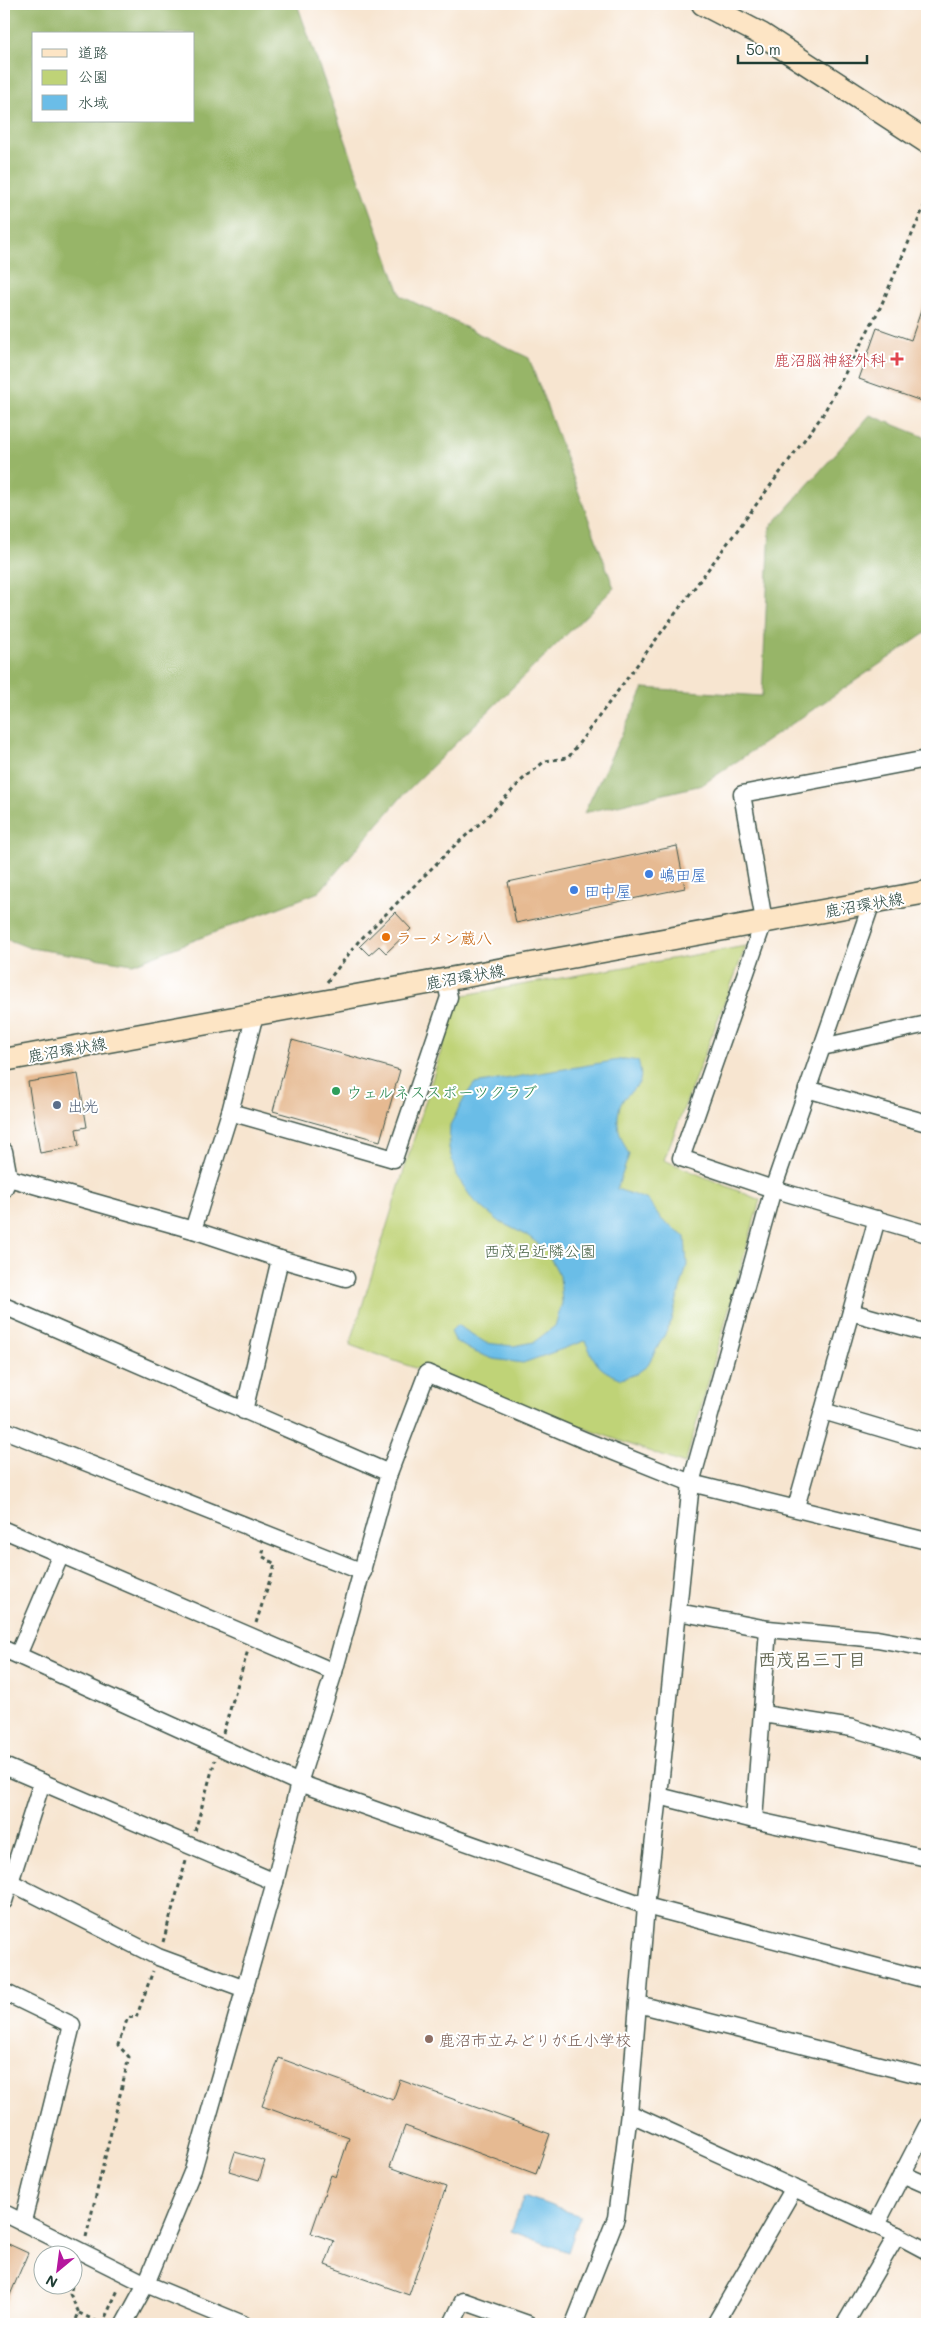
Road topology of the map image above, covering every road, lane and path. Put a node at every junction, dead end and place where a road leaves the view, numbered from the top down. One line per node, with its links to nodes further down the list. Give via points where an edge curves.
1 (703, 4): 2 (main road, via 761,34)
2 (927, 142)
3 (927, 200): 9 (path, via 880,308 822,416 568,758 545,761 522,780 358,942)
4 (927, 759): 7 (street, via 742,794)
5 (927, 892): 6 (main road, 鹿沼環状線)
6 (872, 902): 7 (main road, 鹿沼環状線); 12 (street)
7 (764, 921): 8 (main road, 鹿沼環状線); 19 (street, via 681,1158)
8 (445, 979): 9 (main road, 鹿沼環状線); 15 (street, via 448,997 394,1159)
9 (310, 1004): 10 (main road, 鹿沼環状線)
10 (255, 1014): 13 (main road, 鹿沼環状線); 15 (street)
11 (927, 1024): 12 (street)
12 (822, 1047): 14 (street)
13 (4, 1060)
14 (807, 1089): 16 (street); 19 (street)
15 (230, 1112): 21 (street)
16 (927, 1123)
17 (4, 1151): 18 (street)
18 (6, 1184): 21 (street)
19 (773, 1189): 20 (street); 33 (street)
20 (876, 1219): 22 (street); 26 (street)
21 (193, 1230): 23 (street)
22 (927, 1234)
23 (280, 1259): 24 (street); 28 (street)
24 (346, 1278)
25 (4, 1306): 28 (street)
26 (851, 1312): 27 (street); 29 (street)
27 (927, 1333)
28 (244, 1411): 32 (street)
29 (823, 1412): 31 (street); 34 (street)
30 (4, 1430): 36 (street)
31 (927, 1442)
32 (389, 1473): 33 (street, via 427,1373); 39 (street)
33 (691, 1483): 34 (street); 40 (street)
34 (796, 1507): 37 (street)
35 (4, 1530): 38 (street)
36 (268, 1534): 39 (street); 42 (path, via 262,1556 275,1564)
37 (927, 1541)
38 (61, 1554): 42 (street); 44 (street)
39 (363, 1572): 45 (street)
40 (678, 1612): 41 (street); 52 (street)
41 (768, 1629): 43 (street, via 877,1638); 46 (street)
42 (251, 1638): 45 (street); 47 (path)
43 (927, 1648)
44 (11, 1652): 47 (street)
45 (334, 1672): 51 (street)
46 (763, 1714): 48 (street, via 852,1728); 53 (street)
47 (219, 1746): 51 (street)
48 (927, 1751)
49 (4, 1766): 50 (street)
50 (42, 1782): 55 (street); 56 (street)
51 (299, 1783): 56 (street); 58 (street)
52 (659, 1796): 53 (street); 58 (street)
53 (754, 1820): 54 (street)
54 (927, 1858)
55 (7, 1880): 57 (street); 59 (street)
56 (275, 1882): 61 (street)
57 (4, 1901)
58 (646, 1906): 60 (street); 63 (street)
59 (158, 1957): 61 (street); 75 (path, via 136,2018 128,2017 118,2045 129,2057)
60 (927, 1980)
61 (245, 1989): 79 (street, via 193,2170)
62 (4, 1992): 71 (street, via 72,2024)
63 (638, 2004): 64 (street); 65 (street)
64 (927, 2077)
65 (629, 2113): 69 (street); 89 (street, via 616,2218)
66 (927, 2126): 67 (street)
67 (902, 2174): 68 (street); 72 (street)
68 (927, 2185)
69 (794, 2188): 72 (street); 90 (street)
70 (4, 2213): 71 (street)
71 (23, 2221): 74 (street)
72 (876, 2226): 73 (street)
73 (897, 2235): 76 (street); 91 (street)
74 (71, 2246)
75 (82, 2252): 79 (street)
76 (927, 2252)
77 (82, 2272): 78 (path)
78 (85, 2273)
79 (146, 2284): 85 (street); 86 (street)
80 (111, 2286): 84 (path, via 119,2290)
81 (71, 2296): 82 (path)
82 (79, 2312): 83 (path); 84 (path)
83 (74, 2324)
84 (102, 2324)
85 (124, 2324)
86 (243, 2324)
87 (452, 2324): 88 (street, via 463,2300)
88 (528, 2324)
89 (574, 2324)
90 (715, 2324)
91 (845, 2324)

